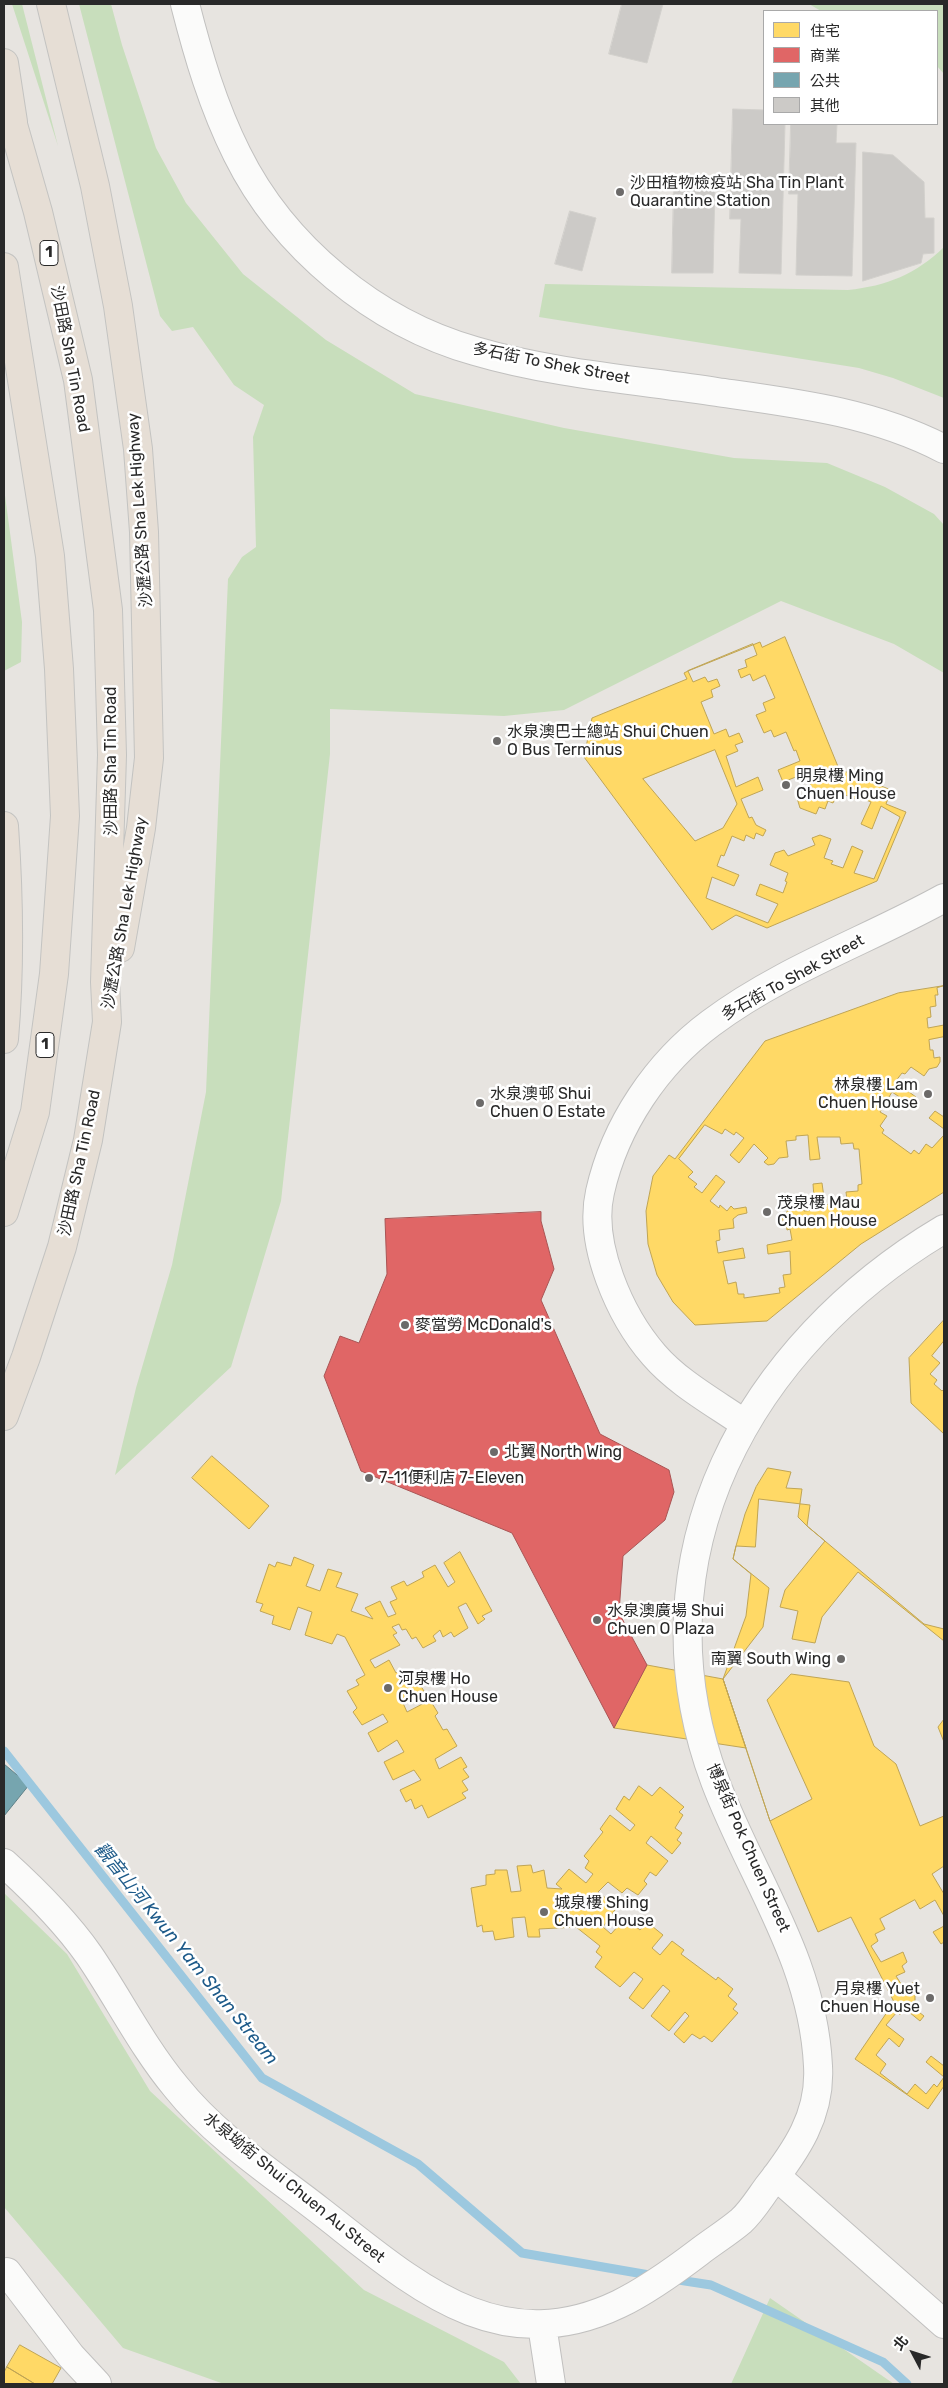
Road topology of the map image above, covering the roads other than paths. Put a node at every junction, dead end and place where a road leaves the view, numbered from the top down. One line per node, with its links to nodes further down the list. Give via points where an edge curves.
1 (51, 4): 12 (highway, 沙瀝公路 Sha Lek Highway, via 108,250 129,377 144,532 149,758)
2 (185, 4): 9 (street, 多石街 To Shek Street, via 210,92 253,182 292,234 322,265 374,304 428,333 474,351 560,369 843,412 883,423)
3 (4, 63): 5 (highway)
4 (4, 104): 5 (highway, 沙田路 Sha Tin Road / 1)
5 (14, 128): 12 (highway, 沙田路 Sha Tin Road / 1, via 43,229 78,380 108,610 112,755 105,982)
6 (4, 267): 8 (highway, 1)
7 (4, 367): 8 (highway)
8 (30, 441): 14 (highway, 1, via 50,556 63,750 65,837 54,974 35,1112)
9 (944, 449)
10 (4, 826): 13 (highway, via 7,968)
11 (944, 898): 17 (street, 多石街 To Shek Street, via 758,993 699,1032 655,1077 628,1121 609,1162 599,1193 598,1214 604,1260 619,1302 655,1356)
12 (107, 1022): 16 (highway, 沙田路 Sha Tin Road / 1, via 88,1140 62,1248)
13 (4, 1039)
14 (4, 1212)
15 (944, 1229): 17 (street, 博泉街 Pok Chuen Street, via 878,1273 846,1300 784,1366)
16 (4, 1416)
17 (745, 1424): 19 (street, 博泉街 Pok Chuen Street, via 712,1496 698,1541 688,1603 687,1657 695,1714 712,1772 792,1949 814,2028 819,2070 814,2112 807,2132)
18 (4, 1862): 22 (street, 水泉坳街 Shui Chuen Au Street, via 54,1912 87,1953 136,2032 187,2101 231,2141 380,2258 428,2291 494,2320)
19 (776, 2176): 21 (street); 22 (street, 博泉街 Pok Chuen Street, via 744,2218 672,2273 622,2303 594,2315)
20 (7, 2272): 23 (street, via 71,2356)
21 (944, 2324)
22 (542, 2325): 24 (street)
23 (97, 2384)
24 (551, 2384)

